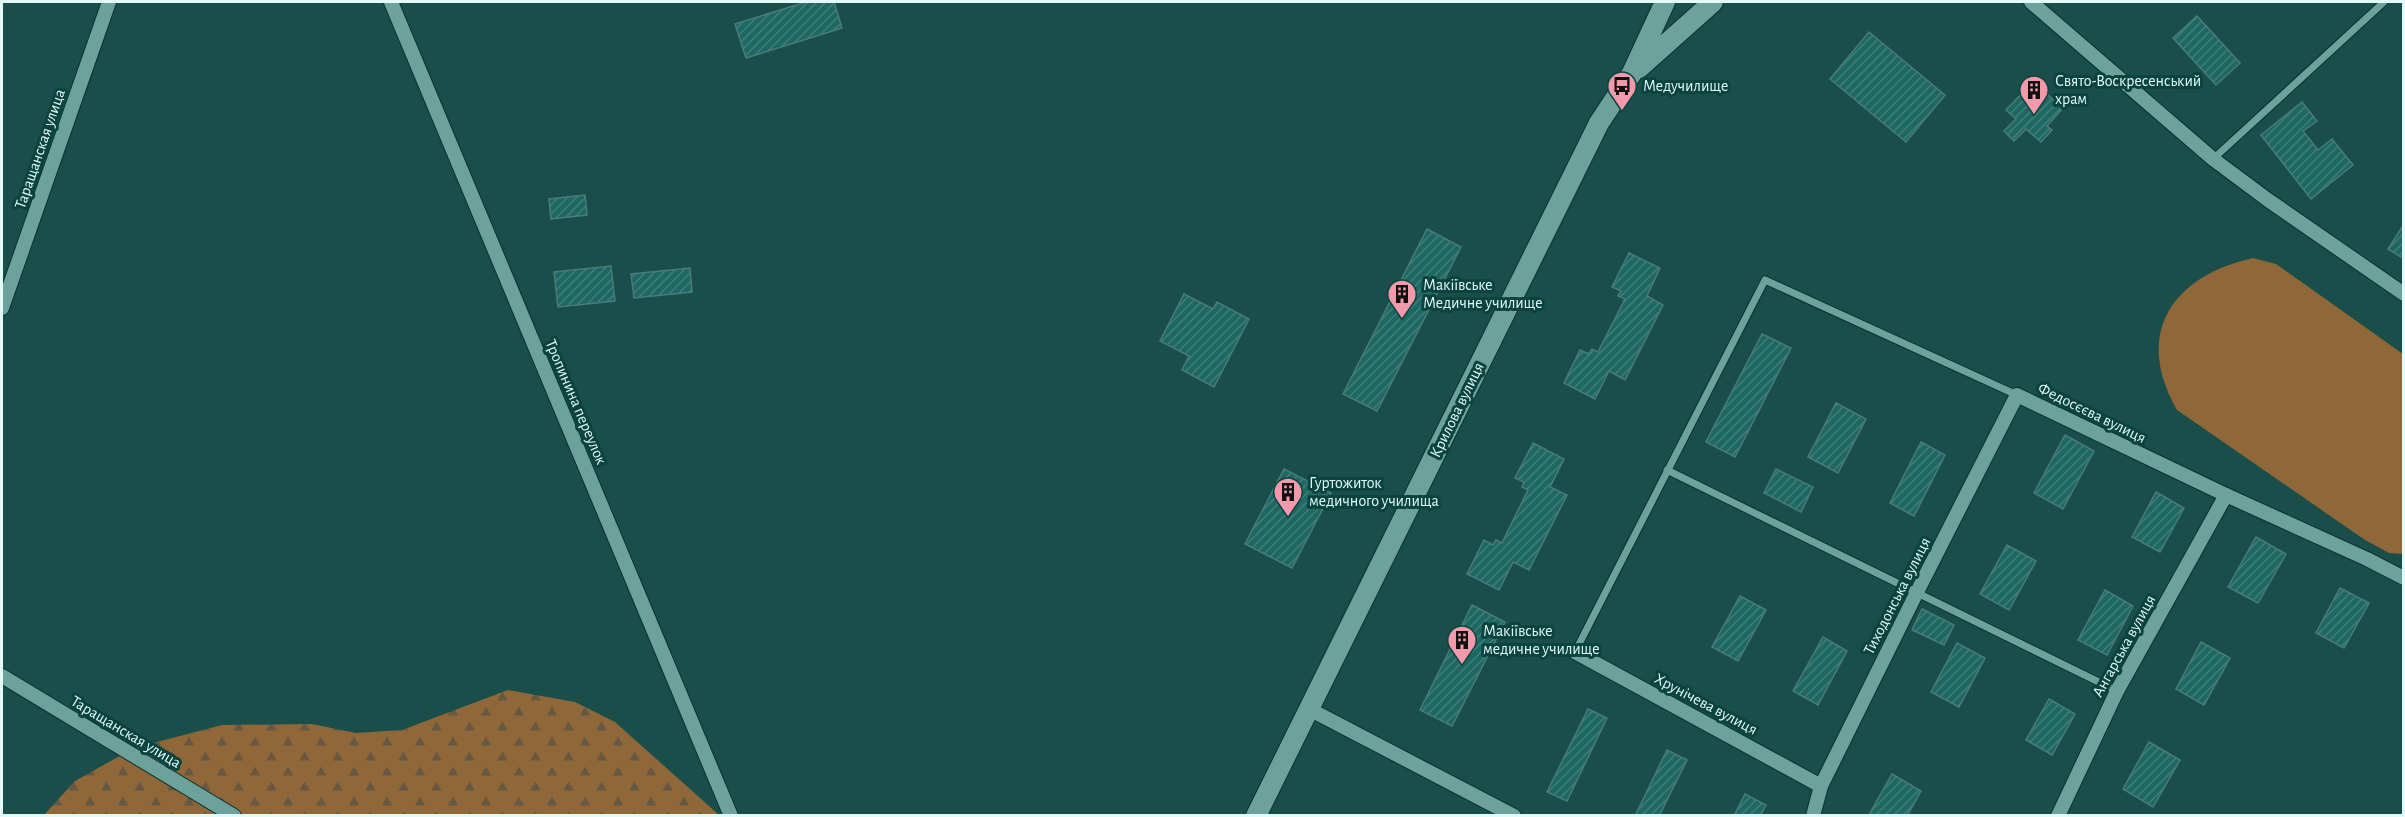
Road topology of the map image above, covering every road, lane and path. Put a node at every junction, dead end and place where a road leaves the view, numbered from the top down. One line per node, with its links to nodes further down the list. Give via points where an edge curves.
1 (109, 2): 10 (street, Таращанская улица)
2 (391, 2): 22 (street, Тропинина переулок)
3 (1665, 2): 7 (main road)
4 (1713, 2): 7 (main road)
5 (2031, 2): 8 (street)
6 (2384, 2): 8 (lane)
7 (1632, 73): 19 (main road, Крилова вулиця, via 1599,123)
8 (2213, 159): 9 (street)
9 (2403, 294)
10 (2, 308)
11 (2017, 395): 12 (lane, Федосєєва вулиця, via 1765,280); 13 (street, Федосєєва вулиця); 15 (street, Тиходонська вулиця)
12 (1667, 470): 15 (lane); 16 (lane)
13 (2226, 495): 14 (street, Федосєєва вулиця); 18 (street, Ангарська вулиця)
14 (2403, 578)
15 (1916, 594): 18 (lane); 20 (street, Тиходонська вулиця)
16 (1575, 652): 20 (street, Хрунічева вулиця)
17 (2, 676): 21 (street, Таращанская улица)
18 (2117, 691): 26 (street, Ангарська вулиця)
19 (1309, 709): 23 (main road, Крилова вулиця); 24 (street)
20 (1821, 786): 25 (street, Тиходонська вулиця)
21 (234, 816)
22 (731, 816)
23 (1256, 816)
24 (1514, 816)
25 (1813, 816)
26 (2058, 816)

